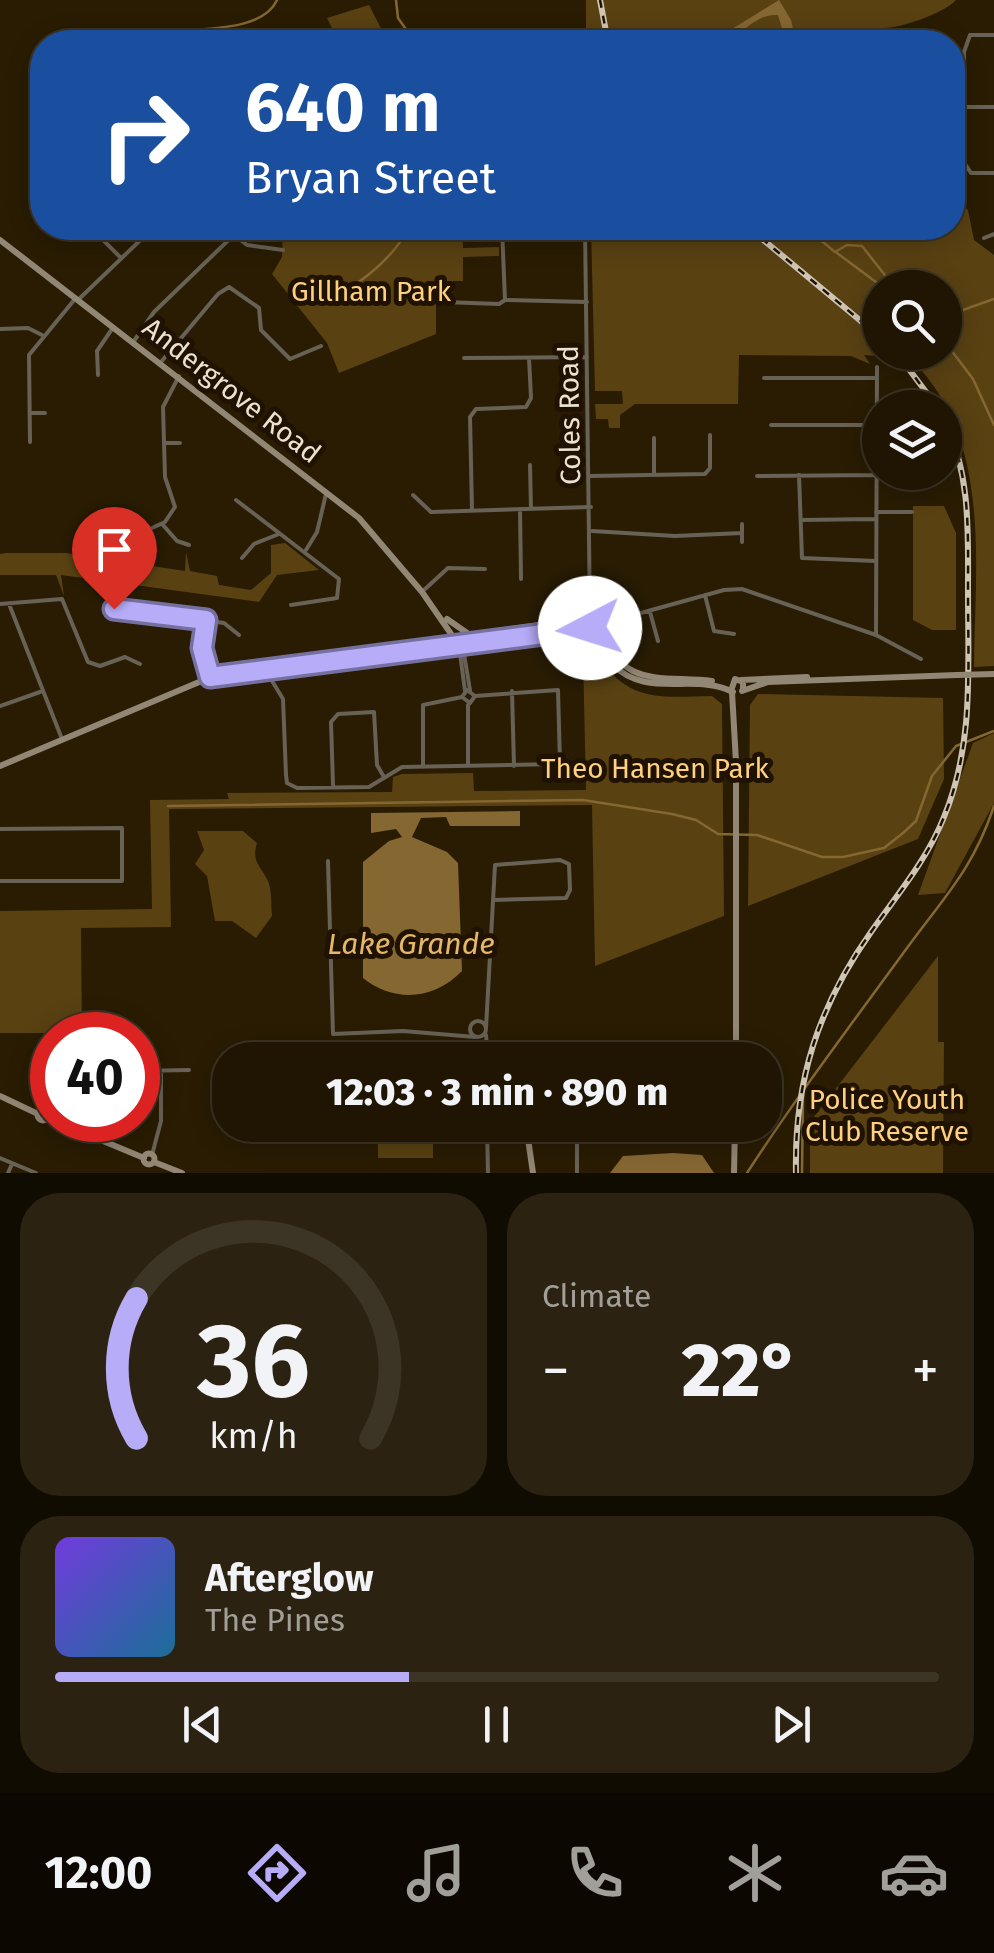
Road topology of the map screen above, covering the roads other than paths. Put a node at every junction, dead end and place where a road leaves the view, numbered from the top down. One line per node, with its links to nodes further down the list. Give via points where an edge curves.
1 (994, 35): 2 (street, via 970,35)
2 (965, 43)
3 (965, 107): 4 (street)
4 (994, 107)
5 (965, 148): 6 (street, via 967,170)
6 (994, 173)
7 (994, 234): 8 (street)
8 (984, 238)
9 (0, 240): 18 (street, Andergrove Road)
10 (102, 240): 17 (street)
11 (140, 240): 17 (street)
12 (229, 240): 25 (street, via 154,312)
13 (241, 240): 16 (street)
14 (503, 240): 19 (street)
15 (585, 240): 21 (street, Coles Road)
16 (283, 250)
17 (121, 258): 18 (street)
18 (75, 296): 22 (street, Andergrove Road); 24 (street)
19 (506, 300): 20 (street); 21 (street)
20 (443, 302)
21 (587, 302): 27 (street, Coles Road)
22 (114, 327): 25 (street, Andergrove Road); 32 (street, via 98,350)
23 (0, 328): 24 (street)
24 (42, 335): 38 (street, via 29,358)
25 (134, 341): 30 (street, Andergrove Road)
26 (321, 346): 30 (street, via 290,358 261,330 259,308 230,288 222,289)
27 (587, 356): 29 (street); 50 (street, Coles Road)
28 (464, 358): 29 (street)
29 (529, 358): 59 (street, via 530,404 472,411)
30 (161, 362): 33 (street, Andergrove Road)
31 (877, 370): 35 (street)
32 (98, 374)
33 (179, 376): 45 (street, via 164,397); 53 (street, Andergrove Road)
34 (764, 378): 35 (street)
35 (876, 378): 36 (street)
36 (876, 390)
37 (45, 412): 38 (street)
38 (30, 413): 43 (street)
39 (771, 425): 40 (street)
40 (862, 425)
41 (710, 434): 47 (street, via 707,473)
42 (654, 438): 47 (street)
43 (30, 442)
44 (180, 442): 45 (street)
45 (164, 443): 64 (street, via 175,507)
46 (530, 464): 58 (street)
47 (654, 474): 50 (street)
48 (799, 475): 49 (street); 51 (street); 63 (street)
49 (862, 475)
50 (591, 476): 56 (street, Coles Road)
51 (758, 476)
52 (876, 490): 60 (street)
53 (326, 492): 74 (street); 79 (street, Andergrove Road, via 367,526)
54 (413, 495): 59 (street, via 430,512)
55 (236, 500): 71 (street)
56 (591, 507): 58 (street); 67 (street, Coles Road)
57 (520, 509): 58 (street); 59 (street); 78 (street)
58 (531, 509)
59 (472, 510)
60 (876, 512): 61 (street); 62 (street)
61 (912, 512)
62 (876, 519): 63 (street); 76 (street)
63 (799, 520): 76 (street, via 804,560)
64 (162, 524): 70 (street); 73 (street, via 177,542)
65 (722, 524): 68 (street)
66 (742, 524): 69 (street)
67 (592, 531): 68 (street); 88 (street, Coles Road)
68 (722, 533): 69 (street)
69 (742, 533): 72 (street)
70 (139, 534)
71 (282, 534): 74 (street); 75 (street, via 254,544)
72 (742, 542)
73 (190, 545)
74 (306, 550): 83 (street, via 336,575 340,594)
75 (242, 558)
76 (876, 562): 93 (street)
77 (485, 570): 79 (street, via 448,568)
78 (522, 579)
79 (420, 590): 87 (street, Andergrove Road); 94 (street, Andergrove Road)
80 (705, 594): 85 (street); 90 (street, via 713,633); 93 (street, via 748,590)
81 (0, 604): 82 (street)
82 (9, 604): 97 (street, via 66,602 91,664 122,657); 110 (street)
83 (290, 605)
84 (114, 609): 86 (street)
85 (650, 610): 88 (street); 95 (street)
86 (206, 620): 91 (street, via 230,625); 101 (street, via 202,648)
87 (447, 620): 92 (street); 94 (street, Andergrove Road)
88 (596, 620): 89 (street); 92 (street); 105 (street, via 616,656 638,674)
89 (592, 629): 94 (street); 108 (street, via 610,662 642,682)
90 (734, 634)
91 (240, 635)
92 (470, 635): 94 (street)
93 (876, 636): 96 (street)
94 (458, 640): 98 (street); 111 (street)
95 (658, 641)
96 (921, 659)
97 (140, 664)
98 (279, 668): 99 (street); 104 (street)
99 (262, 670): 101 (street); 104 (street)
100 (994, 674): 103 (street, bridge)
101 (210, 677): 115 (street)
102 (774, 677): 103 (street); 105 (street); 106 (street)
103 (854, 678): 109 (street, via 764,682)
104 (275, 680): 122 (street, via 283,699 287,783)
105 (704, 680): 106 (street)
106 (736, 680): 108 (street); 109 (street)
107 (512, 691): 112 (street); 120 (street); 120 (street, via 558,690 563,761)
108 (731, 691): 109 (street); 116 (street)
109 (742, 691): 116 (street)
110 (40, 692): 114 (street); 115 (street)
111 (466, 693): 112 (street); 113 (street); 119 (street, via 423,705)
112 (475, 696): 113 (street)
113 (468, 703): 117 (street)
114 (0, 706)
115 (62, 740): 118 (street)
116 (736, 762): 134 (street)
117 (468, 765): 119 (street); 120 (street)
118 (0, 766)
119 (423, 767): 121 (street, via 397,768)
120 (514, 768)
121 (384, 777): 122 (street, via 375,786); 122 (street, via 374,712 338,714 331,722)
122 (333, 786)
123 (0, 829): 125 (street, via 122,828 122,881)
124 (328, 861): 130 (street, via 333,1034)
125 (0, 881)
126 (494, 900): 126 (street, via 496,863 564,860 570,866 564,898); 127 (street)
127 (487, 1012): 128 (street); 129 (street)
128 (473, 1024): 129 (street); 130 (street); 131 (street)
129 (486, 1029): 131 (street); 133 (street)
130 (456, 1036): 131 (street)
131 (475, 1037): 132 (street)
132 (482, 1042)
133 (487, 1042)
134 (736, 1042)
135 (161, 1070): 136 (street); 145 (street, via 161,1121)
136 (189, 1070)
137 (0, 1096): 138 (street)
138 (30, 1110)
139 (113, 1142): 145 (street)
140 (487, 1142): 150 (street)
141 (528, 1142): 151 (street)
142 (577, 1142): 152 (street)
143 (735, 1142): 153 (street)
144 (0, 1158): 146 (street)
145 (150, 1158): 149 (street)
146 (12, 1164): 147 (street); 148 (street)
147 (8, 1173)
148 (36, 1173)
149 (182, 1173)
150 (488, 1173)
151 (533, 1173)
152 (578, 1173)
153 (734, 1173)

